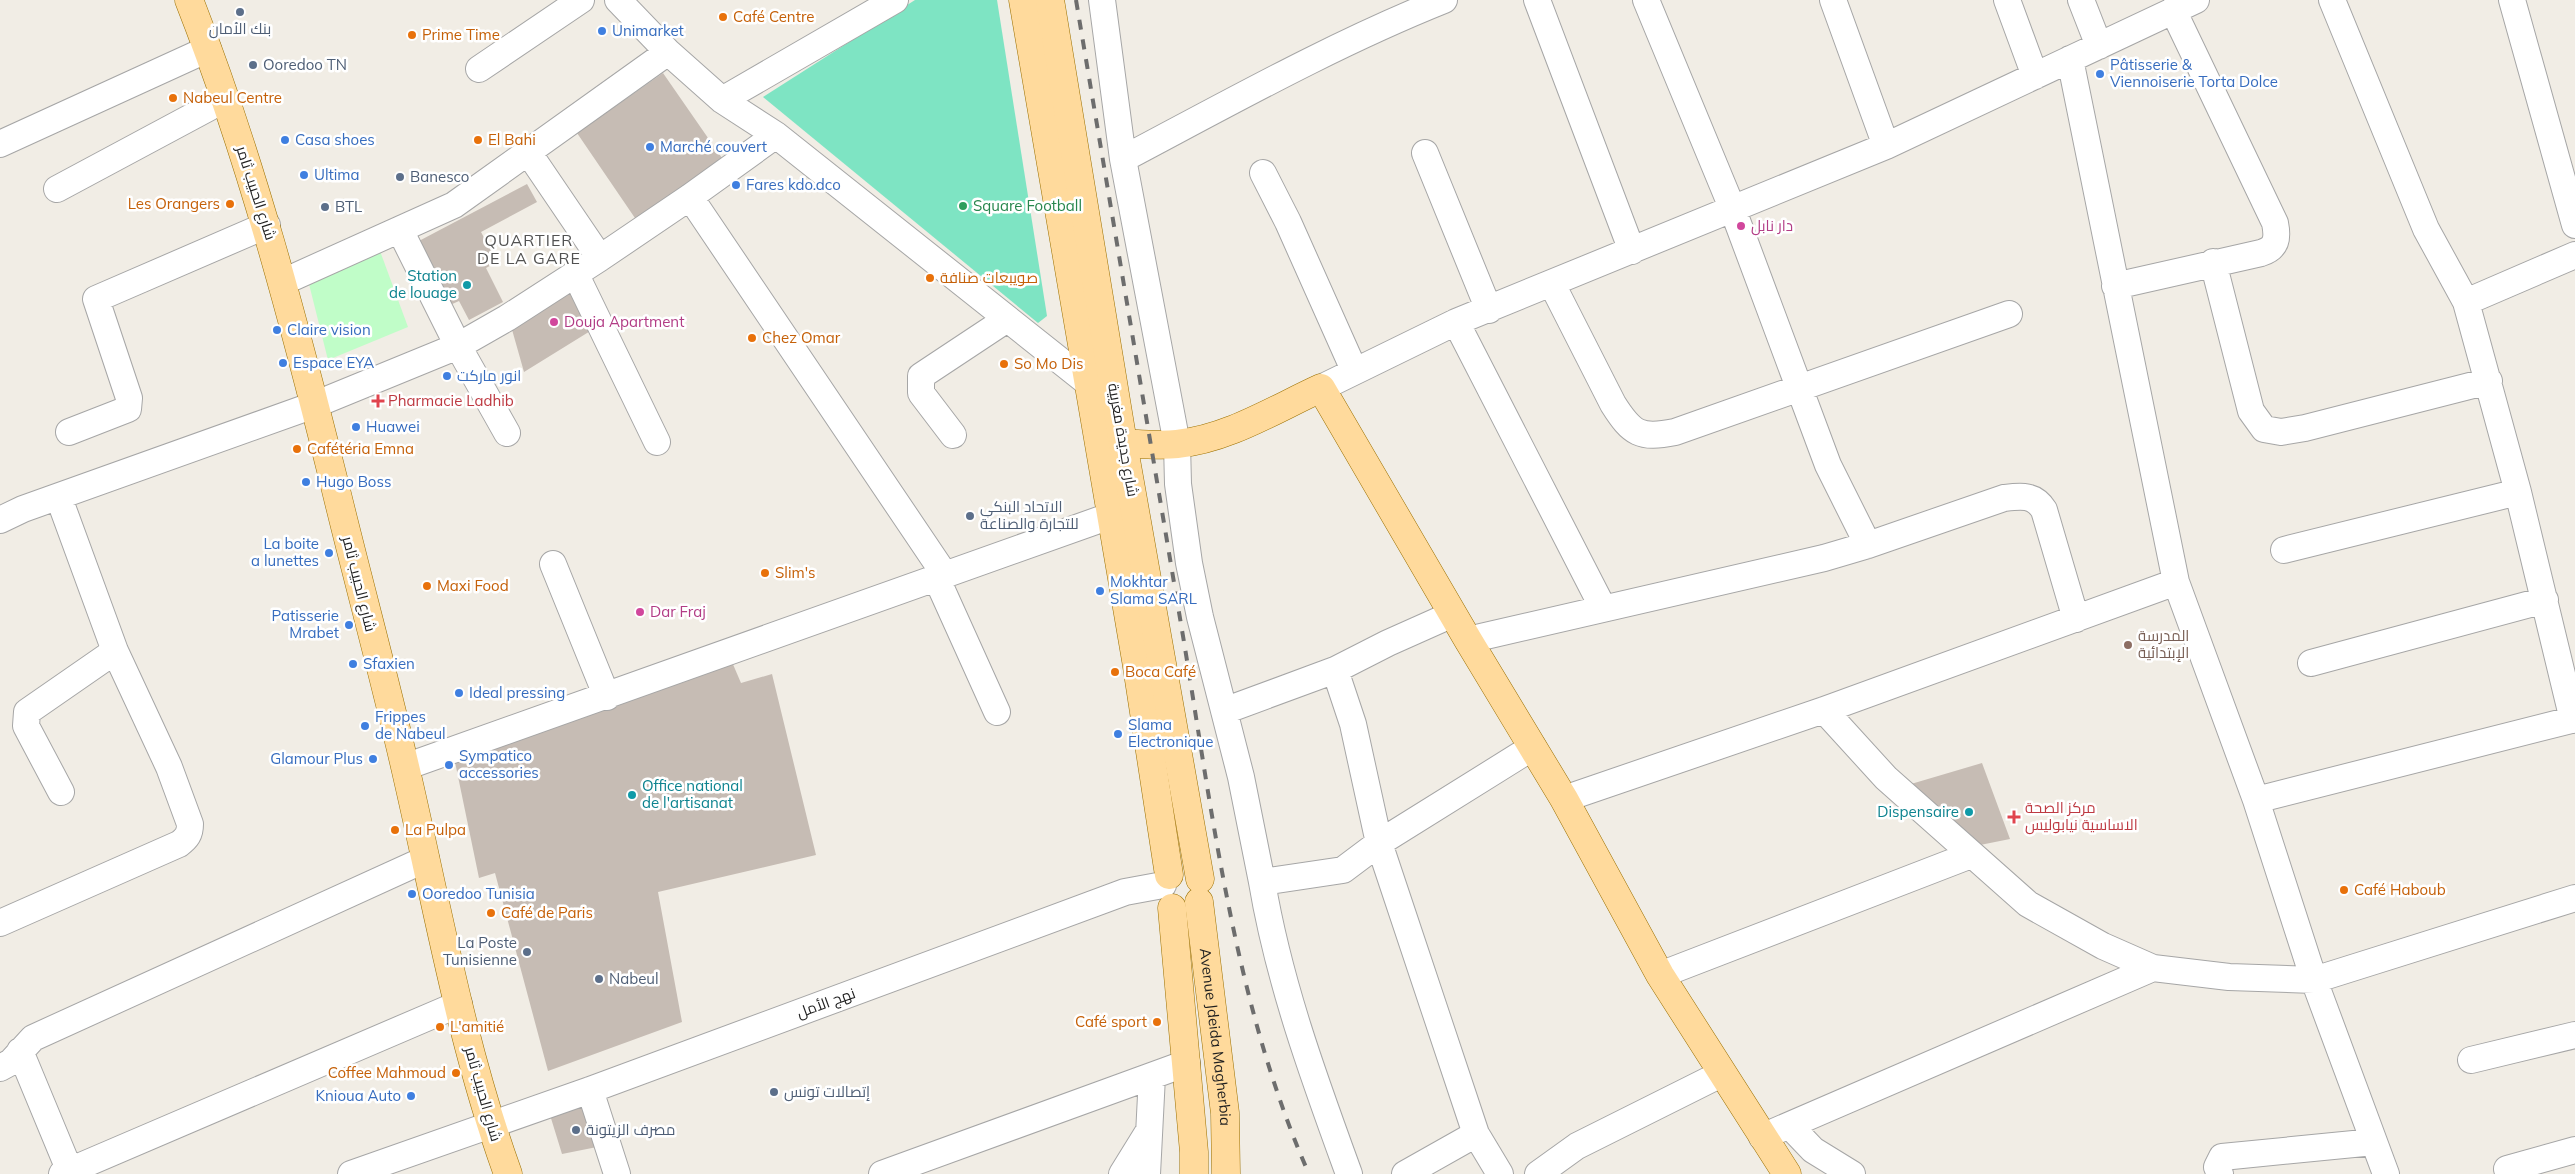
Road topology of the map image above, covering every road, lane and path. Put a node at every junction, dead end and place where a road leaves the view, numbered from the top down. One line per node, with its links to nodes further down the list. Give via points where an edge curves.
1 (189, 0): 18 (main road, شارع الحبيب ثامر)
2 (581, 0): 21 (street)
3 (895, 0): 24 (street)
4 (1023, 0): 54 (main road, شارع جديدة مغربية)
5 (1050, 0): 62 (main road, شارع جديدة مغربية)
6 (1102, 0): 30 (street)
7 (1444, 0): 30 (street, via 1273,80)
8 (1537, 0): 38 (street)
9 (1646, 0): 34 (street)
10 (1833, 0): 27 (street)
11 (2007, 0): 22 (street)
12 (2081, 0): 17 (street)
13 (2332, 0): 46 (street, via 2426,229)
14 (2512, 0): 36 (street)
15 (626, 2): 19 (street)
16 (2184, 5): 17 (street); 41 (street, via 2277,234 2276,242 2268,251)
17 (2099, 46): 20 (street)
18 (208, 49): 23 (main road, شارع الحبيب ثامر); 26 (street)
19 (668, 52): 24 (street); 28 (street)
20 (2070, 59): 22 (street); 45 (street)
21 (479, 69)
22 (2035, 76): 27 (street)
23 (225, 99): 32 (street); 35 (main road, شارع الحبيب ثامر)
24 (722, 100): 25 (street)
25 (776, 135): 33 (street); 49 (street)
26 (0, 144)
27 (1886, 146): 34 (street)
28 (528, 152): 37 (street, via 454,205); 40 (street)
29 (1425, 153): 47 (street)
30 (1123, 159): 63 (street)
31 (1263, 173): 52 (street)
32 (57, 189)
33 (690, 197): 40 (street); 71 (street)
34 (1733, 210): 38 (street); 56 (street)
35 (267, 225): 43 (main road, شارع الحبيب ثامر); 58 (street, via 96,299 129,398 128,409)
36 (2575, 225)
37 (400, 230): 43 (street); 51 (street)
38 (1632, 251): 44 (street)
39 (2575, 255): 46 (street)
40 (600, 258): 42 (street)
41 (2213, 262): 45 (street); 53 (street, via 2251,411 2264,430 2280,432 2305,428)
42 (575, 273): 51 (street); 61 (street)
43 (283, 282): 57 (main road, شارع الحبيب ثامر)
44 (1552, 284): 47 (street); 56 (street, via 1613,404 1625,423 1642,435 1674,432)
45 (2115, 286): 72 (street)
46 (2466, 302): 53 (street)
47 (1489, 310): 50 (street)
48 (2009, 314): 56 (street)
49 (1008, 319): 54 (street); 60 (street, via 921,376 921,393)
50 (1456, 322): 52 (street); 74 (street)
51 (458, 346): 57 (street); 59 (street)
52 (1354, 370): 55 (street)
53 (2489, 380): 64 (street)
54 (1087, 382): 66 (main road, شارع جديدة مغربية)
55 (1321, 388): 63 (main road, via 1224,433); 75 (main road)
56 (1799, 388): 68 (street, via 1828,465)
57 (314, 405): 65 (street); 87 (main road, شارع الحبيب ثامر)
58 (69, 432)
59 (507, 434)
60 (953, 436)
61 (657, 442)
62 (1123, 443): 63 (main road); 96 (main road, شارع جديدة مغربية)
63 (1177, 444): 83 (street, via 1178,484 1189,563)
64 (2518, 492): 69 (street); 73 (street)
65 (59, 498): 67 (street); 78 (street)
66 (1110, 516): 71 (street); 95 (main road, شارع جديدة مغربية)
67 (0, 520)
68 (1868, 545): 74 (street); 76 (street, via 2004,498 2032,498 2044,510)
69 (2284, 550)
70 (553, 564): 81 (street)
71 (941, 577): 81 (street); 84 (street)
72 (2176, 582): 76 (street); 90 (street)
73 (2545, 600): 79 (street); 85 (street)
74 (1603, 608): 77 (street)
75 (1453, 614): 77 (main road); 80 (street)
76 (2076, 619): 82 (street)
77 (1468, 640): 86 (main road)
78 (116, 650): 88 (street, via 27,712 26,726); 98 (street, via 169,767 190,832 179,844)
79 (2311, 663)
80 (1335, 670): 83 (street); 91 (street, via 1353,724)
81 (607, 697): 87 (street)
82 (1824, 710): 89 (street); 92 (street, via 1886,778)
83 (1224, 711): 94 (street)
84 (997, 712)
85 (2574, 720): 90 (street)
86 (1533, 748): 89 (main road); 91 (street)
87 (405, 767): 93 (main road, شارع الحبيب ثامر)
88 (61, 792)
89 (1564, 799): 100 (main road)
90 (2256, 800): 101 (street)
91 (1379, 843): 94 (street, via 1343,870); 114 (street)
92 (1971, 855): 99 (street, via 2028,904 2103,946); 100 (street)
93 (426, 859): 102 (main road, شارع الحبيب ثامر); 104 (street, via 33,1038)
94 (1262, 882): 130 (street, via 1268,919 1302,1044)
95 (1168, 889): 96 (main road, via 1185,870); 96 (main road, via 1187,910); 106 (main road, Avenue Jdeida Magherbia); 110 (street, نهج الأمل, via 1125,892)
96 (1199, 891): 129 (main road, Avenue Jdeida Magherbia, via 1225,1113)
97 (2575, 898): 101 (street)
98 (0, 923)
99 (2154, 968): 101 (street, via 2229,977); 112 (street)
100 (1660, 975): 108 (main road)
101 (2314, 980): 116 (street)
102 (459, 1004): 111 (main road, شارع الحبيب ثامر); 120 (street)
103 (2575, 1035): 105 (street)
104 (20, 1051): 107 (street, via 11,1062); 120 (street)
105 (2471, 1060)
106 (1187, 1063): 109 (street); 128 (main road, Avenue Jdeida Magherbia)
107 (0, 1068)
108 (1721, 1074): 115 (main road); 133 (street, via 1577,1146)
109 (1152, 1076): 113 (street); 125 (street)
110 (590, 1090): 111 (street, نهج الأمل); 124 (street)
111 (490, 1125): 117 (street, نهج الأمل); 123 (main road, شارع الحبيب ثامر)
112 (1790, 1126): 115 (street); 135 (street, via 1813,1150)
113 (1149, 1131): 126 (street); 127 (street)
114 (1476, 1134): 131 (street); 132 (street)
115 (1762, 1137): 134 (main road)
116 (2374, 1142): 136 (street, via 2222,1157 2217,1167); 137 (street)
117 (425, 1149): 121 (street, نهج الأمل); 122 (street)
118 (2575, 1150): 119 (street)
119 (2506, 1169)
120 (68, 1173)
121 (351, 1174)
122 (415, 1174)
123 (508, 1174)
124 (618, 1174)
125 (882, 1174)
126 (1122, 1174)
127 (1147, 1174)
128 (1194, 1174)
129 (1226, 1174)
130 (1349, 1174)
131 (1405, 1174)
132 (1500, 1174)
133 (1538, 1174)
134 (1787, 1174)
135 (1852, 1174)
136 (2220, 1174)
137 (2386, 1174)

